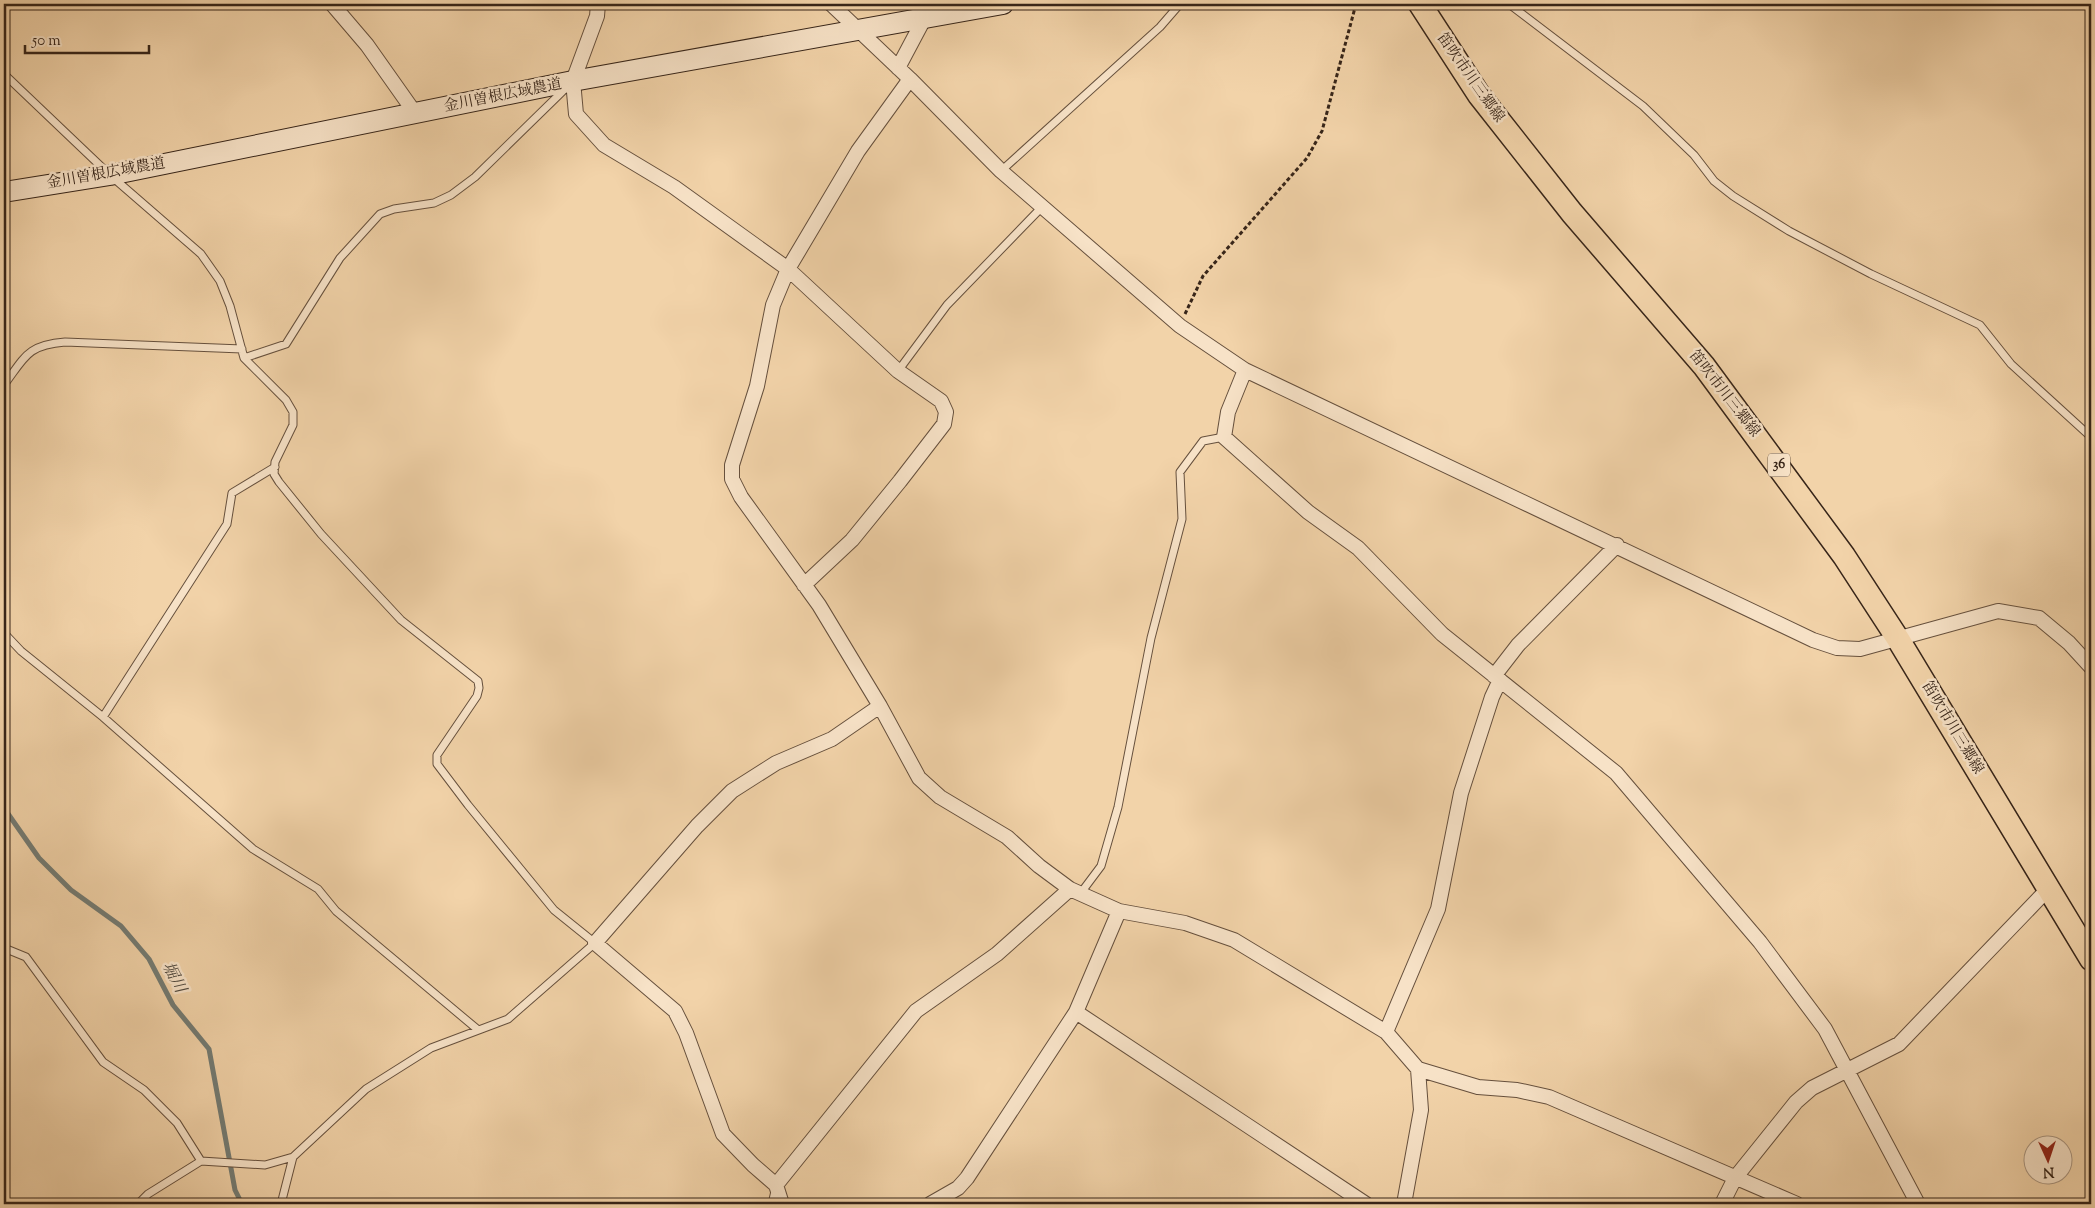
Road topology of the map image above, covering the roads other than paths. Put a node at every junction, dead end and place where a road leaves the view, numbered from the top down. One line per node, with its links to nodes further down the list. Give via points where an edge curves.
1 (332, 4): 14 (street, via 367,44)
2 (598, 4): 13 (street, via 597,16)
3 (831, 4): 9 (street)
4 (1003, 4): 8 (street, 金川曽根広域農道)
5 (1180, 4): 15 (lane, via 1160,27)
6 (1420, 4): 31 (main road, 笛吹市川三郷線 / 36, via 1478,95 1572,213 1704,366 1844,556)
7 (1509, 4): 26 (lane, via 1643,106 1694,156 1714,181 1734,196 1789,231 1870,274 1980,325 2011,364)
8 (924, 19): 9 (street, 金川曽根広域農道); 10 (street)
9 (860, 31): 10 (street); 13 (street, 金川曽根広域農道)
10 (898, 68): 12 (street)
11 (4, 74): 16 (lane)
12 (910, 79): 15 (street); 19 (street, via 858,151)
13 (573, 82): 14 (street, 金川曽根広域農道); 19 (street, via 576,114 604,145 674,187); 21 (lane, via 475,177 451,195 434,203 380,214 340,258 286,344)
14 (415, 113): 16 (street, 金川曽根広域農道)
15 (1001, 172): 18 (street)
16 (110, 174): 17 (street, 金川曽根広域農道); 20 (lane, via 201,254 220,281)
17 (4, 192)
18 (1042, 207): 22 (street, via 1180,326); 23 (lane, via 947,305)
19 (788, 269): 23 (street); 29 (street, via 773,305 757,386 732,465 732,479)
20 (242, 349): 21 (lane); 24 (lane, via 65,342 43,344 26,354)
21 (244, 358): 27 (lane, via 286,400 293,412 293,425)
22 (1245, 370): 25 (street, via 1228,412); 28 (street)
23 (898, 371): 29 (street, via 941,401 946,412 944,424 852,540)
24 (4, 385)
25 (1224, 437): 33 (street, via 1308,512 1358,548 1442,634); 37 (lane, via 1203,441 1180,472 1182,520 1151,638 1118,807 1101,866)
26 (2091, 437)
27 (275, 467): 35 (lane, via 232,493 227,524); 39 (lane, via 274,474 279,482 321,534 401,620 478,681 477,696 437,755 437,764 554,910)
28 (1617, 545): 31 (street, via 1813,640 1837,648 1860,649); 33 (street, via 1518,645)
29 (804, 584): 34 (street)
30 (4, 633): 35 (lane, via 21,651)
31 (1898, 639): 32 (street, via 1998,611 2039,618); 36 (main road, 笛吹市川三郷線 / 36)
32 (2091, 667)
33 (1497, 678): 44 (street, via 1461,793 1438,908); 46 (street, via 1616,772 1760,942 1825,1029)
34 (880, 706): 37 (street, via 919,778 940,797 1006,837); 39 (street, via 832,739 776,763 732,792 696,826)
35 (103, 718): 43 (lane, via 253,849 318,889 336,911)
36 (2048, 889): 41 (main road, 笛吹市川三郷線 / 36); 46 (street, via 1899,1044)
37 (1075, 892): 38 (street); 50 (street, via 997,954 916,1011)
38 (1119, 911): 42 (street); 44 (street, via 1185,924 1234,940)
39 (596, 943): 43 (lane, via 508,1019); 50 (street, via 675,1011 723,1134)
40 (4, 948): 48 (lane, via 26,957 103,1062 144,1090 177,1124)
41 (2091, 959)
42 (1076, 1012): 55 (street, via 967,1178 958,1188); 56 (street)
43 (477, 1029): 47 (lane, via 431,1048 366,1089)
44 (1386, 1032): 45 (street)
45 (1418, 1069): 49 (street, via 1478,1087 1549,1097); 57 (street, via 1421,1110)
46 (1846, 1070): 49 (street, via 1812,1088 1796,1102); 60 (street)
47 (294, 1157): 48 (lane, via 264,1165); 52 (lane)
48 (200, 1161): 51 (lane, via 148,1194)
49 (1735, 1178): 58 (street); 59 (street)
50 (776, 1185): 53 (lane); 54 (street)
51 (138, 1204)
52 (281, 1204)
53 (772, 1204)
54 (782, 1204)
55 (930, 1204)
56 (1366, 1204)
57 (1404, 1204)
58 (1722, 1204)
59 (1797, 1204)
60 (1918, 1204)

